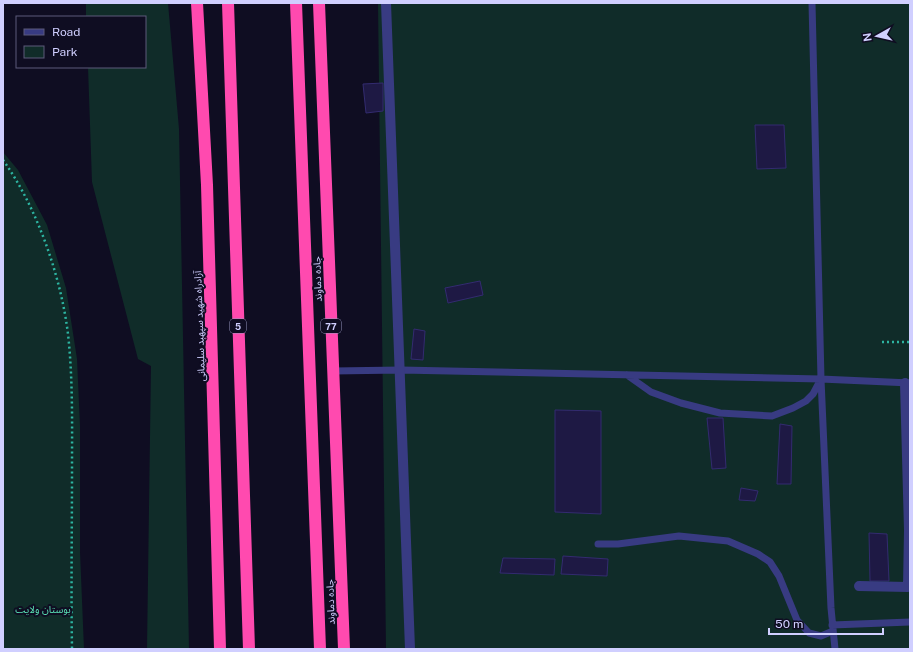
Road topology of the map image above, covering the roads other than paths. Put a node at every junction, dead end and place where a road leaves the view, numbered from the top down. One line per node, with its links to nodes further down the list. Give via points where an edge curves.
1 (198, 3): 17 (highway, آزادراه شهید سپهبد سلیمانی, via 207,185)
2 (228, 3): 18 (highway, 5)
3 (296, 3): 19 (highway, جاده دماوند / 77)
4 (319, 3): 8 (highway, جاده دماوند / 77)
5 (386, 3): 7 (street)
6 (812, 3): 10 (lane)
7 (400, 370): 8 (lane); 9 (lane); 21 (street)
8 (333, 371): 20 (highway, جاده دماوند / 77)
9 (627, 374): 10 (lane); 10 (lane, via 651,392 680,403 720,413 772,416 806,401)
10 (821, 379): 11 (lane); 16 (lane)
11 (908, 383): 12 (street)
12 (910, 530): 14 (street, via 908,587)
13 (598, 544): 16 (lane, via 679,536 728,541 770,562 779,576 797,620 809,633 821,636)
14 (858, 586)
15 (910, 622): 16 (lane)
16 (833, 628): 22 (lane)
17 (220, 649)
18 (249, 649)
19 (320, 649)
20 (344, 649)
21 (410, 649)
22 (835, 649)

